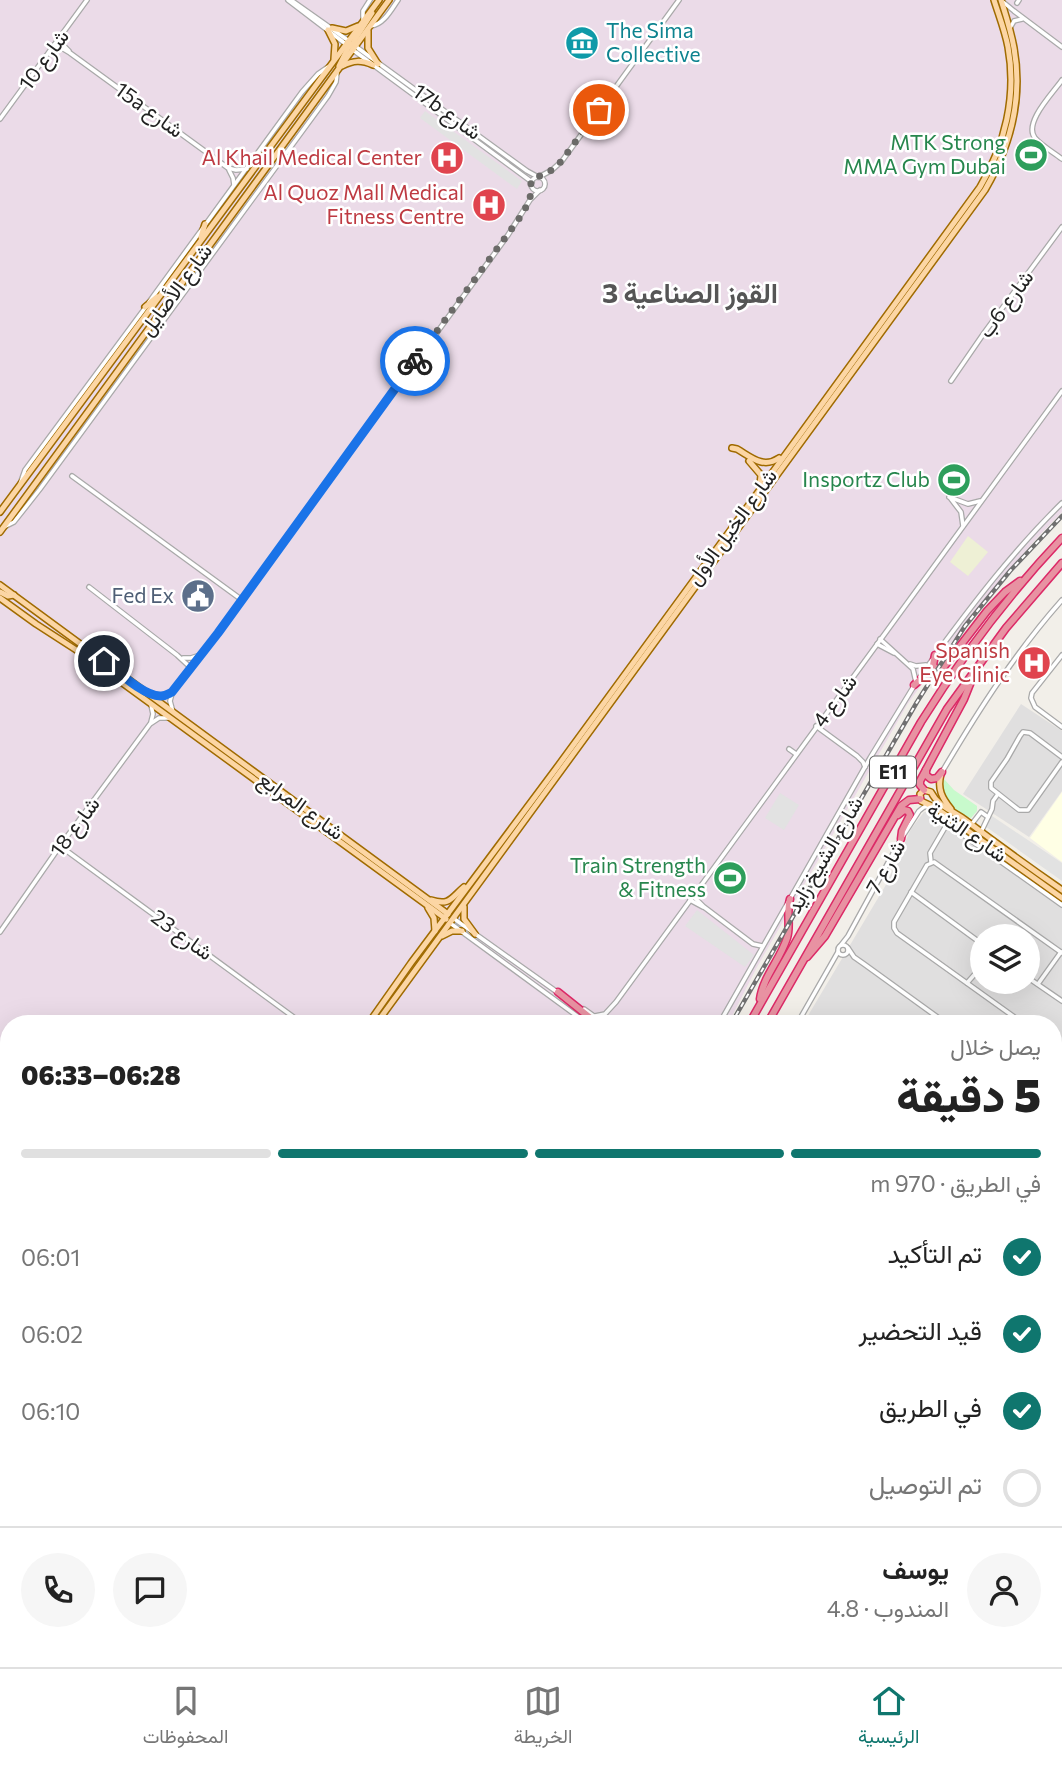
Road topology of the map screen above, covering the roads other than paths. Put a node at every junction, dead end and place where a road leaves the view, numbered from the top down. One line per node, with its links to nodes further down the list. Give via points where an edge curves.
1 (87, 0): 16 (street, شارع 10)
2 (289, 0): 14 (street, 17b شارع)
3 (370, 0): 11 (street)
4 (379, 0): 10 (main road, شارع الأصايل)
5 (389, 0): 13 (main road, شارع الأصايل)
6 (398, 0): 13 (street, via 383,20)
7 (679, 0): 29 (street)
8 (1001, 0): 12 (street); 15 (main road, شارع الخيل الأول)
9 (994, 2): 44 (main road, شارع الخيل الأول, via 1009,53 1011,89 993,164)
10 (372, 9): 11 (main road, شارع الأصايل); 17 (main road)
11 (363, 21): 14 (main road, via 349,30); 17 (main road, شارع الأصايل)
12 (1027, 21): 15 (street, via 1014,21); 18 (street)
13 (370, 27): 17 (main road, شارع الأصايل); 20 (main road, via 368,48)
14 (330, 29): 17 (street, 17b شارع); 19 (main road, via 335,44)
15 (1010, 30): 119 (main road, شارع الخيل الأول, via 1017,76 1014,113 1002,157 985,190)
16 (56, 42): 24 (street, شارع 10); 27 (street, 15a شارع)
17 (351, 45): 19 (main road, شارع الأصايل); 20 (street, 17b شارع); 21 (main road, شارع الأصايل)
18 (1062, 47)
19 (332, 63): 28 (street, via 302,92); 38 (main road, شارع الأصايل)
20 (376, 64): 21 (main road, via 355,61); 23 (street, 17b شارع); 25 (street, 17b شارع)
21 (339, 69): 53 (main road, شارع الأصايل)
22 (1062, 80): 26 (street, via 1031,126 1037,140)
23 (445, 118): 25 (street); 31 (street, 17b شارع)
24 (0, 119)
25 (468, 128): 30 (street, 17b شارع)
26 (1062, 159)
27 (228, 168): 28 (street); 33 (street)
28 (247, 169): 33 (street)
29 (552, 170): 30 (street); 32 (street)
30 (539, 177): 31 (street); 32 (street)
31 (532, 184): 34 (street); 35 (street)
32 (545, 185): 34 (street)
33 (234, 187): 36 (street)
34 (540, 190): 35 (street)
35 (530, 200): 62 (street)
36 (205, 224): 38 (main road); 40 (street)
37 (1062, 227): 41 (street, شارع 6ب)
38 (200, 243): 39 (main road, شارع الأصايل)
39 (162, 294): 40 (main road); 47 (main road, شارع الأصايل)
40 (145, 307): 47 (street, via 25,470)
41 (951, 381)
42 (1062, 391): 49 (street, شارع 4)
43 (732, 448): 44 (main road, via 764,463)
44 (787, 452): 48 (main road, شارع الخيل الأول)
45 (749, 461): 48 (main road, via 761,475)
46 (72, 476): 62 (street)
47 (20, 487): 51 (main road, شارع الأصايل)
48 (759, 490): 111 (main road, شارع الخيل الأول)
49 (982, 500): 52 (street, شارع 4); 52 (street, via 968,504 950,497 962,514)
50 (1062, 503): 68 (street, via 1005,563)
51 (0, 512)
52 (962, 527): 64 (street, شارع 4)
53 (2, 529)
54 (1062, 538): 56 (highway, شارع الشيخ زايد / E11)
55 (1062, 563): 74 (highway, شارع الشيخ زايد / E11)
56 (1025, 579): 75 (highway, via 994,604); 146 (highway, شارع الشيخ زايد / E11, via 932,705)
57 (0, 582): 60 (main road)
58 (89, 587): 70 (street)
59 (0, 592): 60 (main road)
60 (14, 595): 78 (main road, شارع المرابع)
61 (0, 598): 80 (main road, شارع المرابع)
62 (242, 600): 67 (street)
63 (1062, 600): 93 (street, via 994,686)
64 (880, 639): 65 (street, شارع 4); 66 (street)
65 (877, 644): 66 (street); 83 (street, شارع 4)
66 (895, 653): 71 (street)
67 (201, 654): 70 (street); 73 (street)
68 (936, 655): 72 (street); 75 (highway, via 932,663)
69 (1062, 656): 84 (street, via 1032,693 1031,701)
70 (183, 659): 73 (street); 76 (street)
71 (906, 662): 72 (street); 77 (street)
72 (928, 665): 77 (street)
73 (192, 666): 76 (street)
74 (976, 668): 92 (highway); 137 (highway, شارع الشيخ زايد / E11, via 934,729)
75 (941, 670): 77 (highway)
76 (184, 676): 79 (street)
77 (915, 683): 89 (street)
78 (141, 688): 79 (street, via 159,696); 81 (main road, شارع المرابع)
79 (173, 690): 81 (street)
80 (149, 702): 81 (main road, شارع المرابع); 82 (street)
81 (173, 716): 82 (street); 118 (main road, شارع المرابع)
82 (150, 724): 108 (street, شارع 18)
83 (816, 726): 86 (street, شارع 4); 87 (street)
84 (1062, 727)
85 (789, 749): 86 (street)
86 (796, 754): 101 (street, شارع 4)
87 (857, 756): 89 (street); 91 (street)
88 (1062, 757): 95 (street, via 1030,733 1022,733 991,782)
89 (870, 758): 91 (street)
90 (1062, 762): 95 (street, via 1028,810 1019,810)
91 (865, 767): 117 (street)
92 (926, 770): 93 (highway, via 931,779); 94 (highway, via 920,782)
93 (942, 772): 98 (main road, via 940,792)
94 (924, 790): 96 (main road, شارع الثنية); 98 (main road, شارع الثنية)
95 (999, 795): 102 (street)
96 (920, 799): 97 (main road, شارع الثنية); 103 (highway, via 904,804)
97 (932, 806): 99 (main road, شارع الثنية); 107 (street, شارع 7, via 920,810)
98 (953, 812): 105 (main road, شارع الثنية)
99 (944, 814): 104 (street); 110 (main road, شارع الثنية)
100 (758, 815): 101 (street)
101 (750, 817): 115 (street, شارع 4)
102 (988, 817): 105 (street, via 981,812); 106 (street)
103 (895, 820): 107 (highway, via 903,810 908,811); 137 (highway, via 822,940)
104 (948, 824): 109 (street, via 930,852); 112 (street)
105 (971, 825): 106 (main road, شارع الثنية)
106 (981, 832): 113 (main road, شارع الثنية)
107 (901, 839): 127 (street, شارع 7)
108 (60, 846): 123 (street, شارع 18); 148 (street, شارع 23)
109 (932, 862): 114 (street); 133 (street)
110 (1035, 878): 112 (main road); 116 (main road, شارع الثنية)
111 (470, 884): 118 (main road, via 447,901); 121 (main road, شارع الخيل الأول)
112 (1038, 888): 120 (street)
113 (1062, 890)
114 (910, 893): 126 (street); 141 (street, via 894,922 897,933)
115 (691, 898): 128 (street); 143 (street, شارع 4)
116 (1062, 898)
117 (790, 900): 129 (street); 146 (highway, via 787,939 762,988)
118 (426, 902): 121 (main road, شارع المرابع); 124 (main road)
119 (464, 905): 121 (main road, شارع الخيل الأول); 125 (main road, via 464,919)
120 (1062, 905)
121 (449, 918): 122 (street, شارع المرابع); 124 (main road, شارع الخيل الأول); 125 (street, شارع المرابع)
122 (462, 931): 124 (main road); 151 (street, شارع المرابع)
123 (0, 932)
124 (437, 934): 149 (main road, شارع الخيل الأول); 150 (main road, شارع الخيل الأول)
125 (475, 934): 144 (street, شارع المرابع)
126 (970, 935)
127 (848, 936): 130 (street, شارع 7); 131 (street, شارع 7)
128 (753, 944): 129 (street); 135 (street)
129 (764, 945): 135 (street)
130 (841, 945): 131 (street); 132 (street)
131 (847, 947): 134 (street); 136 (street)
132 (838, 952): 134 (street); 138 (street)
133 (1061, 952): 139 (street)
134 (844, 955): 136 (street); 138 (street)
135 (758, 956): 156 (street)
136 (854, 957): 160 (street)
137 (803, 960): 158 (highway, شارع الشيخ زايد / E11)
138 (833, 963): 159 (street)
139 (1040, 979)
140 (620, 981): 143 (street)
141 (969, 984): 161 (street)
142 (1040, 985): 145 (street)
143 (627, 986): 147 (street, شارع 4)
144 (558, 992): 152 (highway); 153 (street, شارع المرابع)
145 (1062, 1001)
146 (760, 1004): 157 (highway, شارع الشيخ زايد / E11)
147 (608, 1012): 154 (street); 155 (street)
148 (291, 1015)
149 (375, 1015)
150 (382, 1015)
151 (575, 1015)
152 (587, 1015)
153 (593, 1015)
154 (602, 1015)
155 (608, 1015)
156 (724, 1015)
157 (754, 1015)
158 (772, 1015)
159 (802, 1015)
160 (935, 1015)
161 (1012, 1015)

